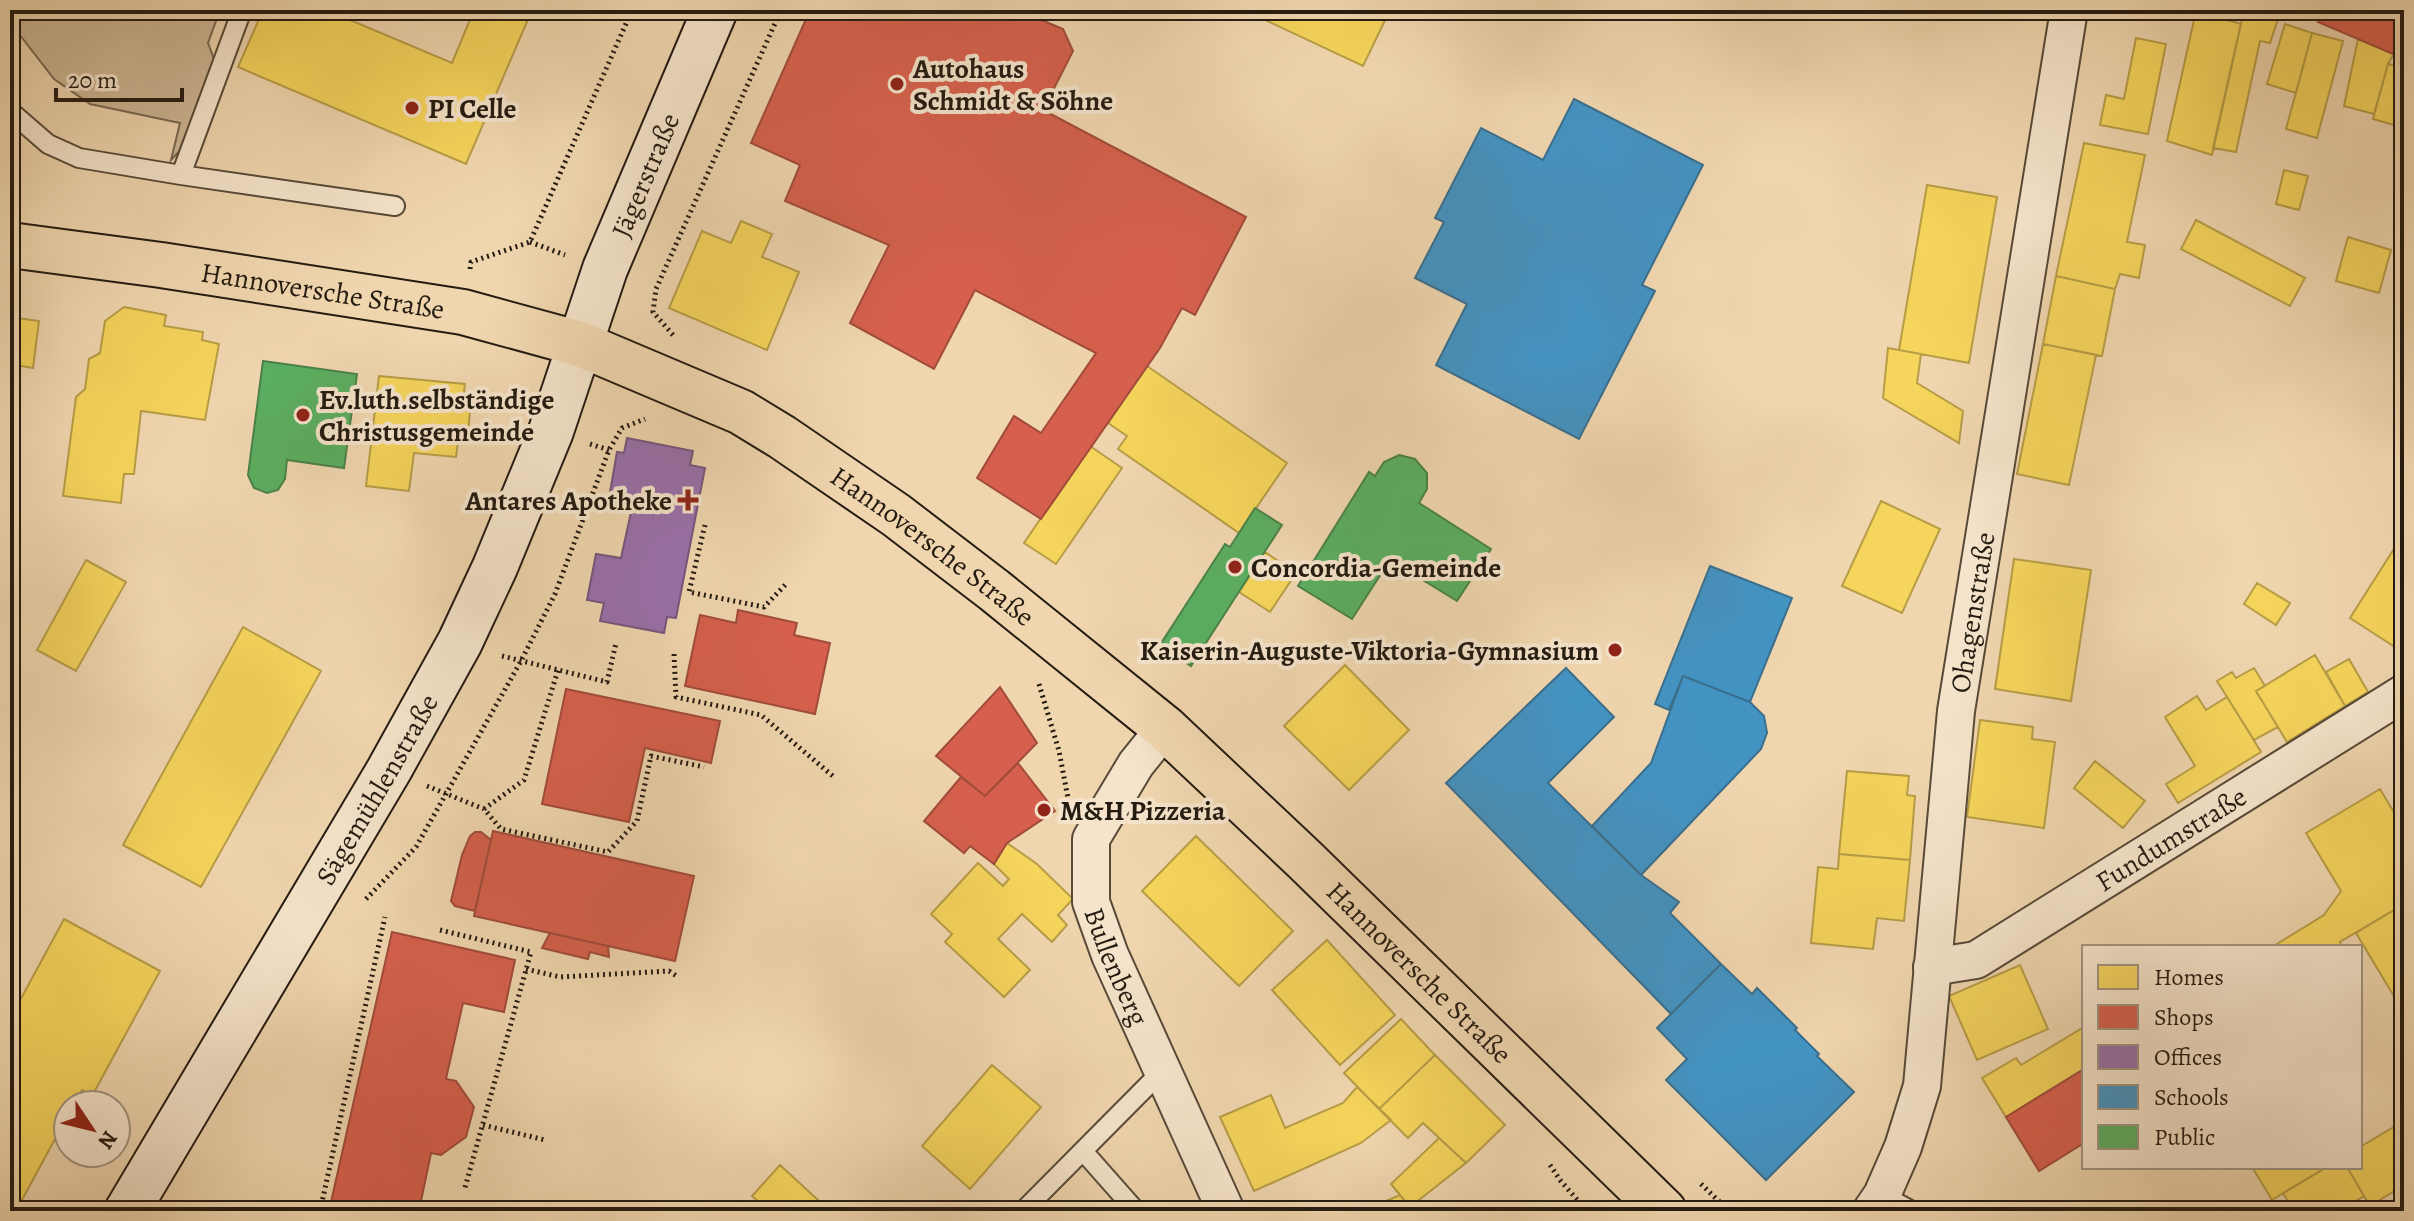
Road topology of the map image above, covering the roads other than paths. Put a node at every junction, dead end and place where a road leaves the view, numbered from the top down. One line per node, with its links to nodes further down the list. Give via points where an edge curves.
1 (242, 10): 5 (lane)
2 (715, 10): 8 (street, Jägerstraße, via 605,269)
3 (2069, 10): 11 (street, Ohagenstraße, via 1956,711)
4 (10, 111): 5 (lane, via 48,144 79,158)
5 (181, 175): 6 (lane)
6 (395, 206)
7 (10, 245): 8 (main road, Hannoversche Straße, via 463,312)
8 (580, 344): 10 (main road, Hannoversche Straße, via 741,412 782,437 970,571); 15 (street, Sägemühlenstraße, via 551,431 460,642)
9 (2404, 693): 11 (street, Fundumstraße, via 1976,960)
10 (1165, 728): 12 (street, Bullenberg, via 1136,764 1091,839 1091,902); 19 (main road, Hannoversche Straße)
11 (1932, 967): 14 (street, Ohagenstraße, via 1922,1086)
12 (1162, 1071): 13 (lane); 18 (street, Bullenberg)
13 (1083, 1151): 16 (lane); 17 (lane)
14 (1888, 1206)
15 (127, 1211)
16 (1023, 1211)
17 (1136, 1211)
18 (1226, 1211)
19 (1664, 1211)

